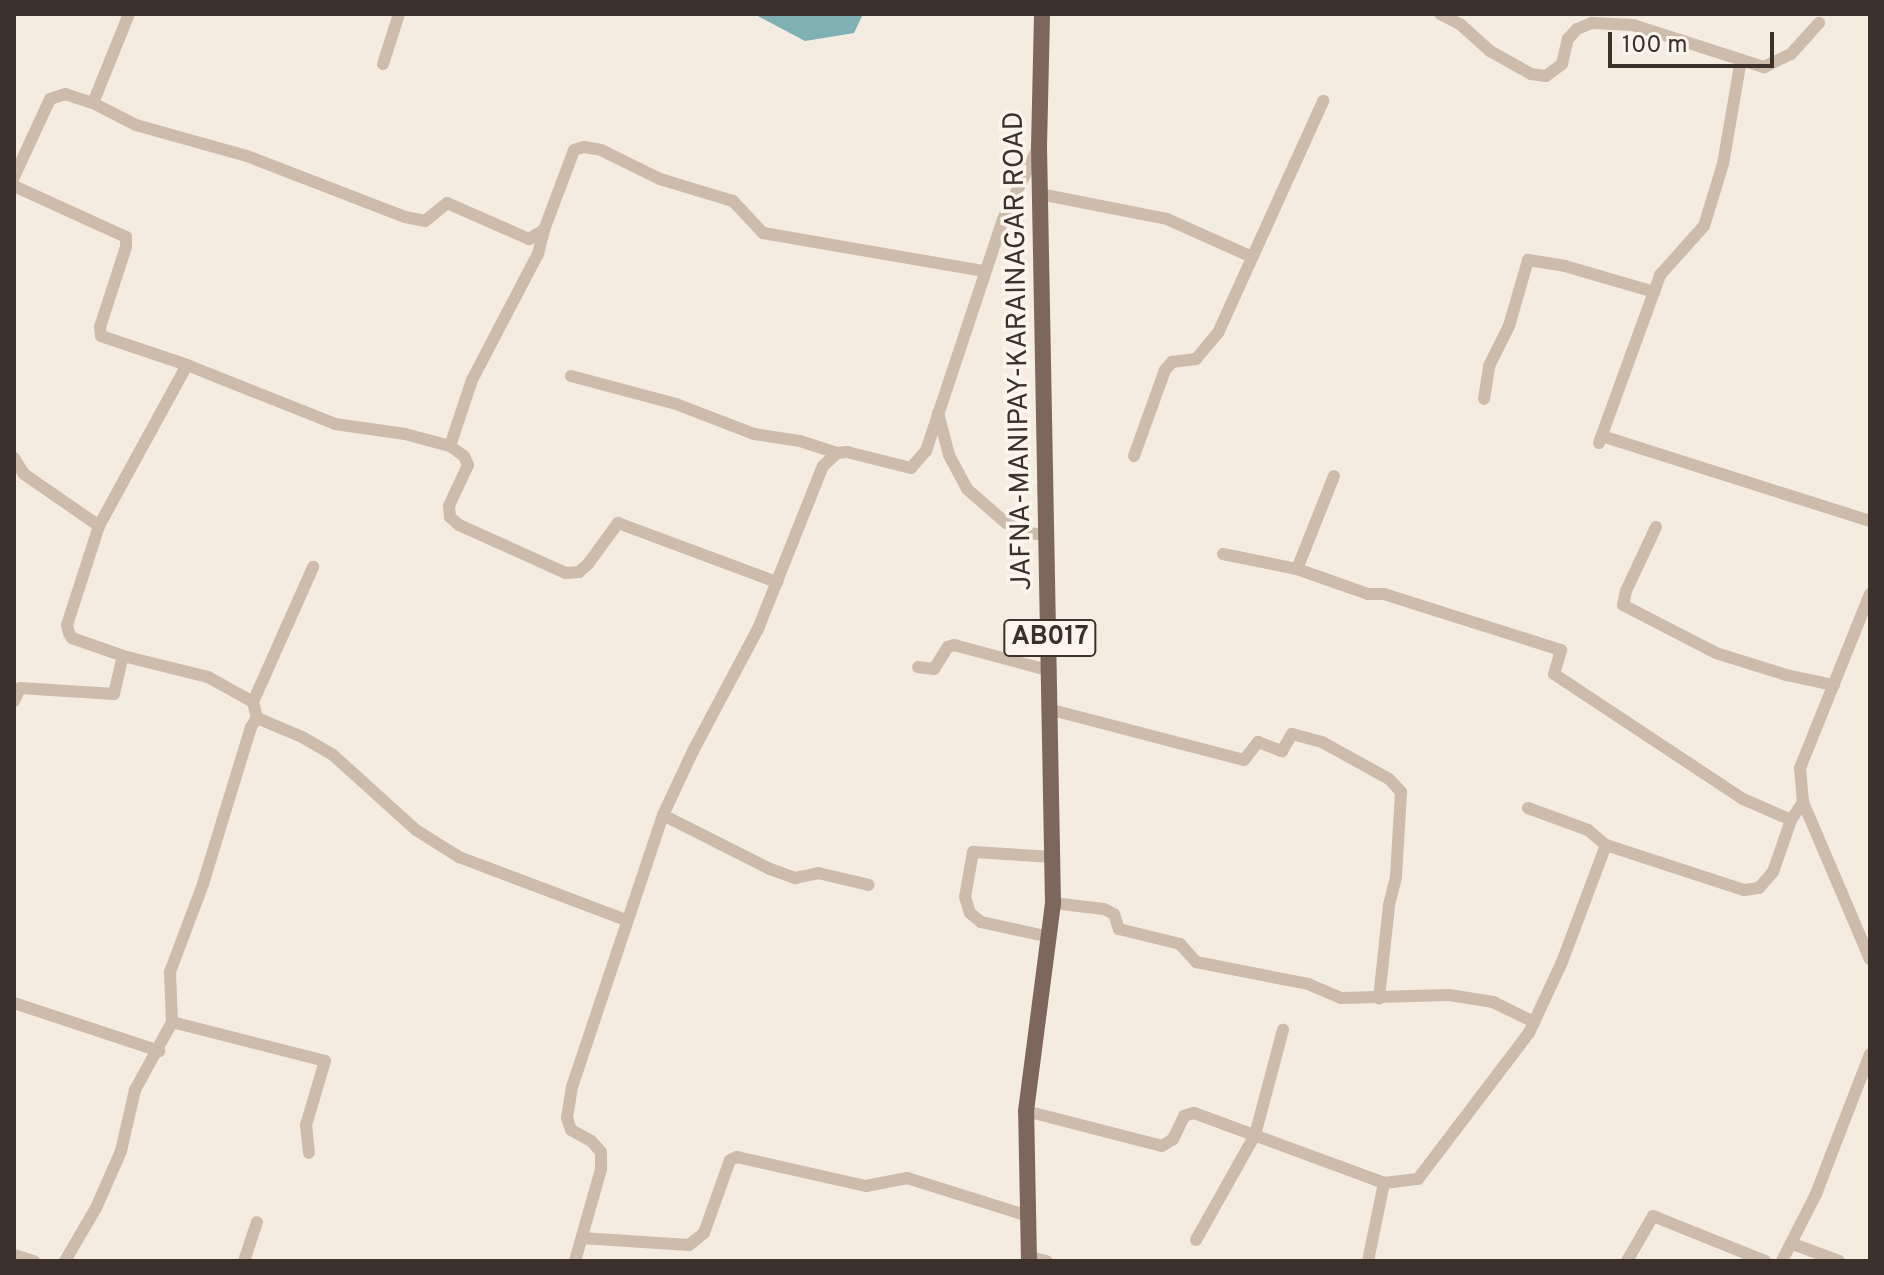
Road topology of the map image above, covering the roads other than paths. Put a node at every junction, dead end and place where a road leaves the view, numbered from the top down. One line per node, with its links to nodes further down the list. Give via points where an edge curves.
1 (129, 14): 9 (street)
2 (399, 14): 7 (street)
3 (1042, 14): 10 (main road, JAFNA-MANIPAY-KARAINAGAR ROAD / AB017)
4 (1440, 14): 6 (street, via 1531,74 1546,76 1562,64 1568,39 1592,23 1633,25)
5 (1819, 23): 6 (street, via 1791,54 1764,67)
6 (1741, 60): 17 (street, via 1723,164 1704,226 1660,275)
7 (383, 64)
8 (1323, 101): 15 (street)
9 (93, 103): 11 (street, via 65,94 50,99); 14 (street, via 136,125 247,156 405,217 425,221 447,203 529,239)
10 (1039, 147): 13 (main road, JAFNA-MANIPAY-KARAINAGAR ROAD / AB017); 16 (street)
11 (14, 177)
12 (14, 186): 18 (street, via 126,237 101,336)
13 (1040, 194): 15 (street, via 1167,219); 30 (main road, JAFNA-MANIPAY-KARAINAGAR ROAD / AB017)
14 (544, 230): 16 (street, via 574,150 584,147 660,179 733,201 763,233); 22 (street, via 538,254 472,380)
15 (1252, 257): 24 (street, via 1218,333 1196,359 1172,362 1165,370)
16 (983, 271): 21 (street)
17 (1654, 292): 20 (street, via 1528,260 1509,326 1489,366); 27 (street, via 1600,440)
18 (187, 365): 22 (street, via 335,424); 28 (street)
19 (571, 376): 23 (street, via 676,404 754,434)
20 (1484, 399)
21 (937, 410): 23 (street, via 926,451 911,468); 30 (street, via 949,455 967,489 1006,523)
22 (450, 446): 34 (street, via 468,465 449,506 450,517 566,573 588,564 618,523)
23 (837, 453): 34 (street, via 823,466)
24 (1134, 456)
25 (14, 458): 28 (street, via 24,474)
26 (1334, 476): 33 (street)
27 (1870, 521)
28 (99, 526): 36 (street, via 67,625 72,638)
29 (1656, 527): 39 (street, via 1623,605 1716,653)
30 (1048, 535): 38 (main road, JAFNA-MANIPAY-KARAINAGAR ROAD / AB017)
31 (1223, 554): 33 (street)
32 (313, 567): 41 (street)
33 (1297, 569): 47 (street, via 1561,650 1554,674 1743,799)
34 (777, 582): 46 (street)
35 (1870, 594): 39 (street)
36 (123, 656): 40 (street, via 114,694 20,688); 41 (street, via 208,677)
37 (918, 667): 38 (street, via 934,669 954,645)
38 (1051, 671): 42 (main road, JAFNA-MANIPAY-KARAINAGAR ROAD / AB017)
39 (1834, 685): 44 (street, via 1800,768)
40 (14, 701)
41 (253, 702): 43 (street)
42 (1052, 710): 49 (main road, JAFNA-MANIPAY-KARAINAGAR ROAD / AB017); 55 (street, via 1244,760 1258,742 1282,751 1292,734 1322,742 1389,779 1401,792 1396,877)
43 (257, 718): 52 (street, via 333,755 416,830 459,857); 57 (street, via 170,972)
44 (1803, 802): 47 (street); 54 (street)
45 (1528, 808): 48 (street, via 1588,830)
46 (663, 815): 50 (street, via 795,878 818,873); 52 (street)
47 (1791, 820): 48 (street, via 1773,872 1759,888 1744,890)
48 (1606, 845): 58 (street)
49 (1053, 857): 51 (main road, JAFNA-MANIPAY-KARAINAGAR ROAD / AB017); 53 (street, via 973,852 965,897 970,913 981,922)
50 (869, 885)
51 (1053, 903): 53 (main road, JAFNA-MANIPAY-KARAINAGAR ROAD / AB017); 55 (street, via 1104,909 1114,914 1119,929 1180,944 1196,962 1308,984 1341,998)
52 (626, 920): 68 (street, via 572,1087 567,1118 571,1130 601,1152)
53 (1050, 937): 62 (main road, JAFNA-MANIPAY-KARAINAGAR ROAD / AB017)
54 (1870, 959)
55 (1379, 998): 58 (street, via 1449,995 1493,1002)
56 (14, 1003): 60 (street)
57 (172, 1022): 60 (street); 64 (street, via 325,1061 306,1125)
58 (1534, 1022): 65 (street, via 1418,1179)
59 (1283, 1030): 63 (street)
60 (159, 1051): 74 (street, via 135,1090 115,1165 96,1208)
61 (1870, 1054): 70 (street)
62 (1026, 1111): 63 (street, via 1162,1146 1173,1139 1184,1116 1194,1113); 66 (main road, JAFNA-MANIPAY-KARAINAGAR ROAD / AB017)
63 (1255, 1135): 65 (street); 69 (street)
64 (309, 1153)
65 (1384, 1183): 78 (street)
66 (1028, 1216): 68 (street, via 907,1178 866,1186 737,1157 730,1160 704,1233 689,1245); 72 (main road, JAFNA-MANIPAY-KARAINAGAR ROAD / AB017)
67 (257, 1222): 75 (street)
68 (582, 1238): 76 (street)
69 (1196, 1240)
70 (1793, 1244): 81 (street); 82 (street)
71 (14, 1255): 73 (street)
72 (1029, 1259): 77 (street)
73 (34, 1261)
74 (65, 1261)
75 (244, 1261)
76 (575, 1261)
77 (1047, 1261)
78 (1368, 1261)
79 (1627, 1261): 80 (street, via 1653,1216)
80 (1765, 1261)
81 (1782, 1261)
82 (1839, 1261)

